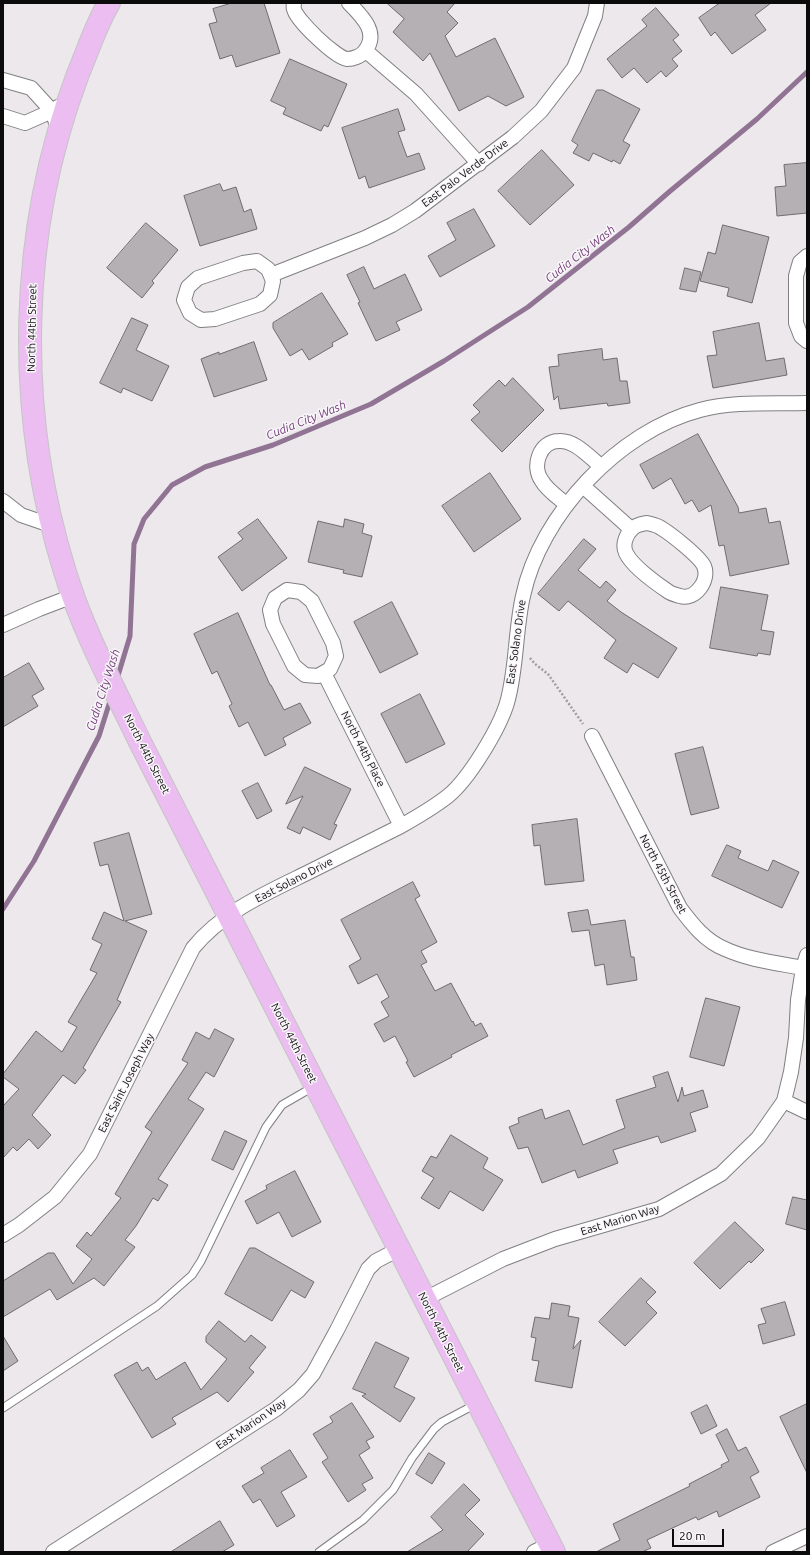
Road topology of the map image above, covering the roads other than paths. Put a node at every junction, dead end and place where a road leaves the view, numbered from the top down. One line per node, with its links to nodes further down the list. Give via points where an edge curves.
1 (109, 3): 7 (main road, North 44th Street)
2 (294, 3): 5 (street, via 294,10 301,21 335,54 348,59 361,56)
3 (349, 3): 5 (street, via 371,31 370,45)
4 (597, 3): 9 (street, East Palo Verde Drive, via 595,16 574,68 541,111)
5 (366, 50): 9 (street, via 416,94)
6 (3, 80): 7 (street, via 31,88)
7 (60, 114): 8 (street, via 25,123); 18 (main road, North 44th Street, via 42,203 30,316 34,429)
8 (3, 116)
9 (479, 164): 11 (street, East Palo Verde Drive, via 392,225 366,238)
10 (807, 256): 12 (street, via 800,262 796,276 796,323 801,336)
11 (271, 275): 11 (street, via 268,269 257,261 243,262 198,278 188,287 184,300 190,313 202,320 215,319 260,304 270,295 274,281)
12 (807, 341)
13 (807, 403): 14 (street, East Solano Drive, via 729,405 699,410 668,422 639,438)
14 (601, 466): 15 (street, East Solano Drive); 17 (street, via 574,445 559,441 550,443 542,451 536,465 542,482)
15 (583, 486): 17 (street, East Solano Drive); 19 (street)
16 (3, 501): 18 (street, via 21,515)
17 (567, 505): 24 (street, East Solano Drive, via 550,527 534,561 523,594 507,703 492,736 473,768 449,795)
18 (53, 526): 20 (main road, North 44th Street)
19 (631, 529): 19 (street, via 625,538 626,552 634,563 670,593 683,597 697,592 704,581 704,567 696,556 660,527 647,523)
20 (73, 596): 21 (street); 25 (main road, North 44th Street, via 140,742)
21 (3, 625)
22 (324, 672): 22 (street, via 330,669 336,656 333,642 312,601 301,592 287,590 276,598 270,610 273,624 294,666 305,675 318,676); 24 (street, North 44th Place)
23 (592, 736): 26 (street, North 45th Street, via 680,908 692,925 724,949 756,959)
24 (401, 826): 25 (street, East Solano Drive, via 266,893)
25 (229, 915): 27 (main road, North 44th Street); 30 (street, East Saint Joseph Way, via 202,936 193,948 90,1154 55,1197)
26 (805, 962): 28 (street, East Marion Way, via 798,1000 792,1072)
27 (315, 1086): 31 (main road, North 44th Street); 34 (lane, via 282,1105 266,1127 192,1275 157,1306)
28 (784, 1101): 29 (street); 32 (street, East Marion Way, via 758,1138 721,1174 659,1210 555,1239 503,1259)
29 (807, 1112)
30 (3, 1235)
31 (399, 1249): 32 (main road, North 44th Street); 37 (street, East Marion Way, via 376,1261 368,1269 313,1374 299,1390 276,1409)
32 (425, 1299): 33 (main road, North 44th Street)
33 (478, 1403): 36 (main road, North 44th Street); 38 (lane, via 434,1429 412,1458 393,1490 363,1520)
34 (3, 1408)
35 (807, 1536): 39 (street)
36 (546, 1549)
37 (53, 1552)
38 (319, 1552)
39 (772, 1552)

